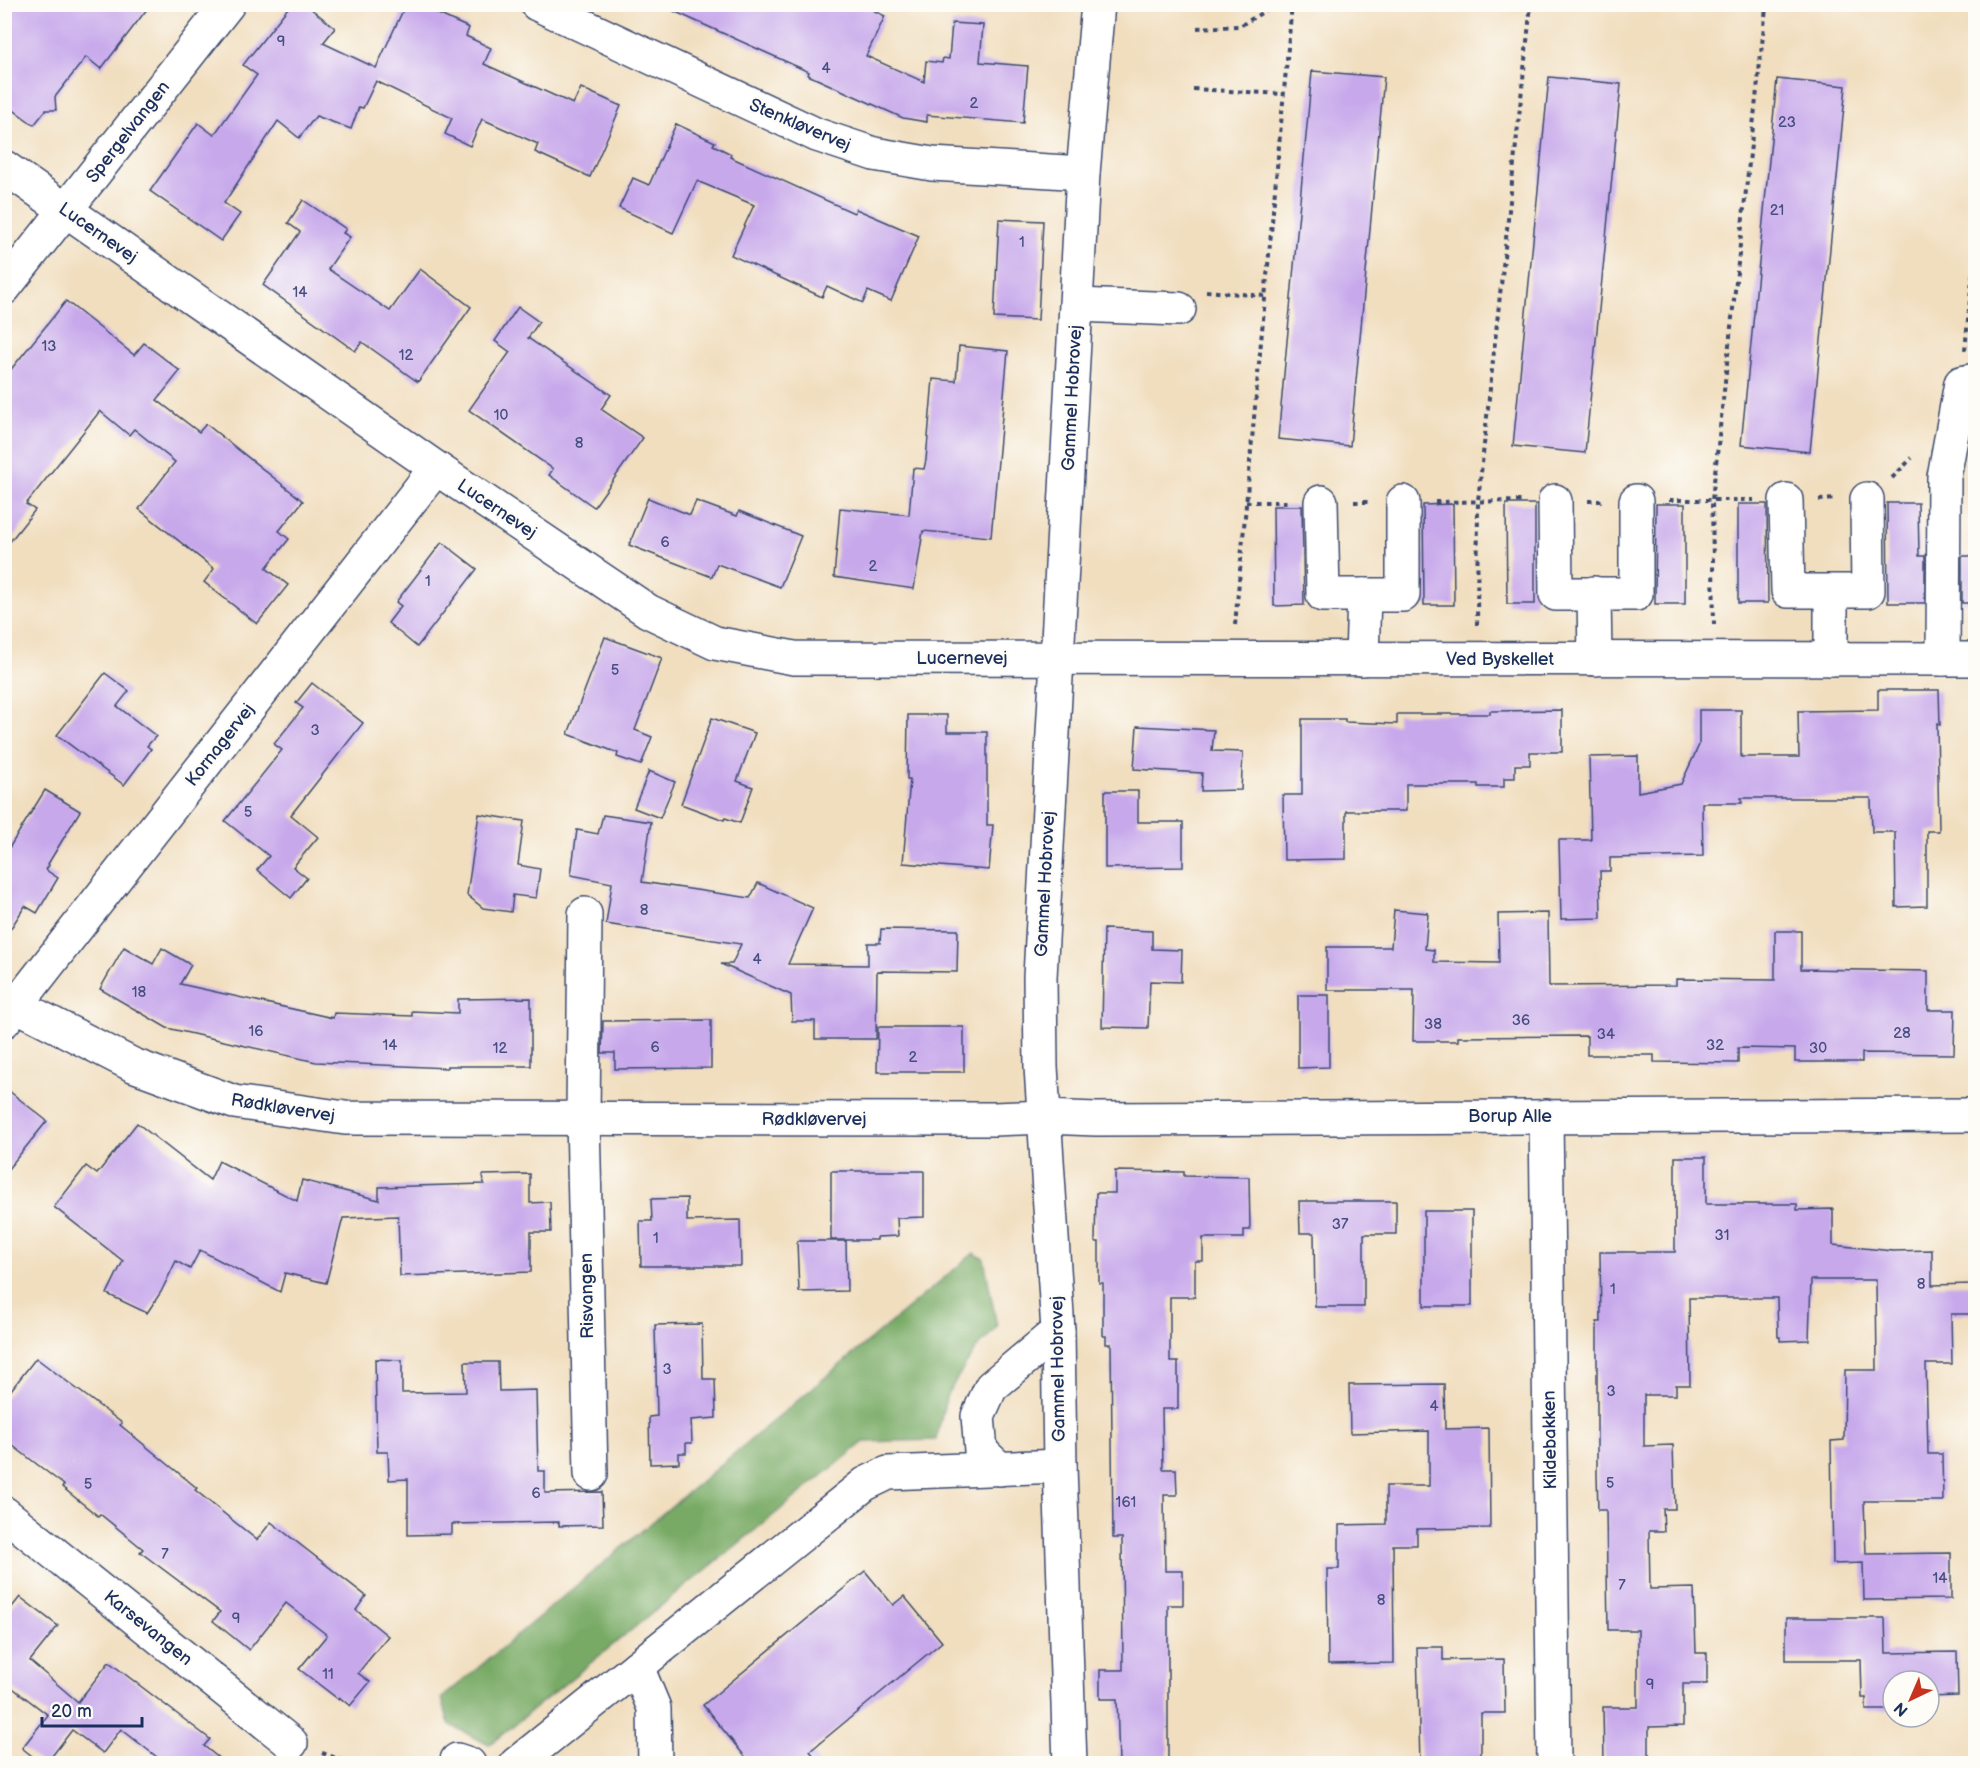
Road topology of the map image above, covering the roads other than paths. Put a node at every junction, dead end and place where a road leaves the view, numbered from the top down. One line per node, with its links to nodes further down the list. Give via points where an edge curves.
1 (228, 4): 6 (street, Spergelvangen)
2 (537, 4): 5 (street, Stenkløvervej, via 817,135 874,154 932,164)
3 (1098, 4): 5 (street, Gammel Hobrovej)
4 (4, 167): 6 (street, Lucernevej)
5 (1083, 173): 9 (street, Gammel Hobrovej)
6 (66, 211): 7 (street, Spergelvangen); 11 (street, Lucernevej)
7 (4, 288)
8 (1191, 300): 9 (street)
9 (1077, 305): 21 (street, Gammel Hobrovej)
10 (1968, 382): 25 (street, via 1944,477)
11 (436, 468): 21 (street, Lucernevej, via 648,610 715,643 794,658); 28 (street, Kornagervej)
12 (1868, 499): 18 (street, via 1868,591)
13 (1786, 500): 18 (street, via 1788,591)
14 (1555, 501): 19 (street, via 1556,594)
15 (1636, 501): 19 (street, via 1636,594)
16 (1321, 502): 20 (street, via 1323,595)
17 (1403, 502): 20 (street, via 1403,594)
18 (1831, 592): 24 (street)
19 (1594, 593): 23 (street)
20 (1364, 595): 22 (street)
21 (1058, 659): 22 (street, Ved Byskellet); 32 (street, Gammel Hobrovej, via 1040,977)
22 (1362, 659): 23 (street, Ved Byskellet)
23 (1594, 659): 24 (street, Ved Byskellet)
24 (1831, 659): 25 (street, Ved Byskellet)
25 (1943, 659): 26 (street, Ved Byskellet)
26 (1976, 659)
27 (585, 914): 31 (street)
28 (8, 1009): 31 (street, Rødkløvervej, via 133,1065 234,1102 345,1118)
29 (1976, 1115): 30 (street, Borup Alle)
30 (1546, 1116): 32 (street, Borup Alle); 43 (street, Kildebakken)
31 (583, 1118): 32 (street, Rødkløvervej); 36 (street, Risvangen)
32 (1044, 1118): 33 (street, Gammel Hobrovej)
33 (1058, 1331): 34 (street, Gammel Hobrovej); 35 (street, via 992,1387 978,1416 981,1450)
34 (1060, 1466): 35 (street); 42 (street, Gammel Hobrovej)
35 (1000, 1469): 38 (street, via 888,1473 865,1484)
36 (591, 1474)
37 (4, 1513): 39 (street, Karsevangen)
38 (637, 1667): 40 (street); 41 (street, via 654,1708)
39 (291, 1743)
40 (516, 1764)
41 (655, 1764)
42 (1070, 1764)
43 (1554, 1764)

